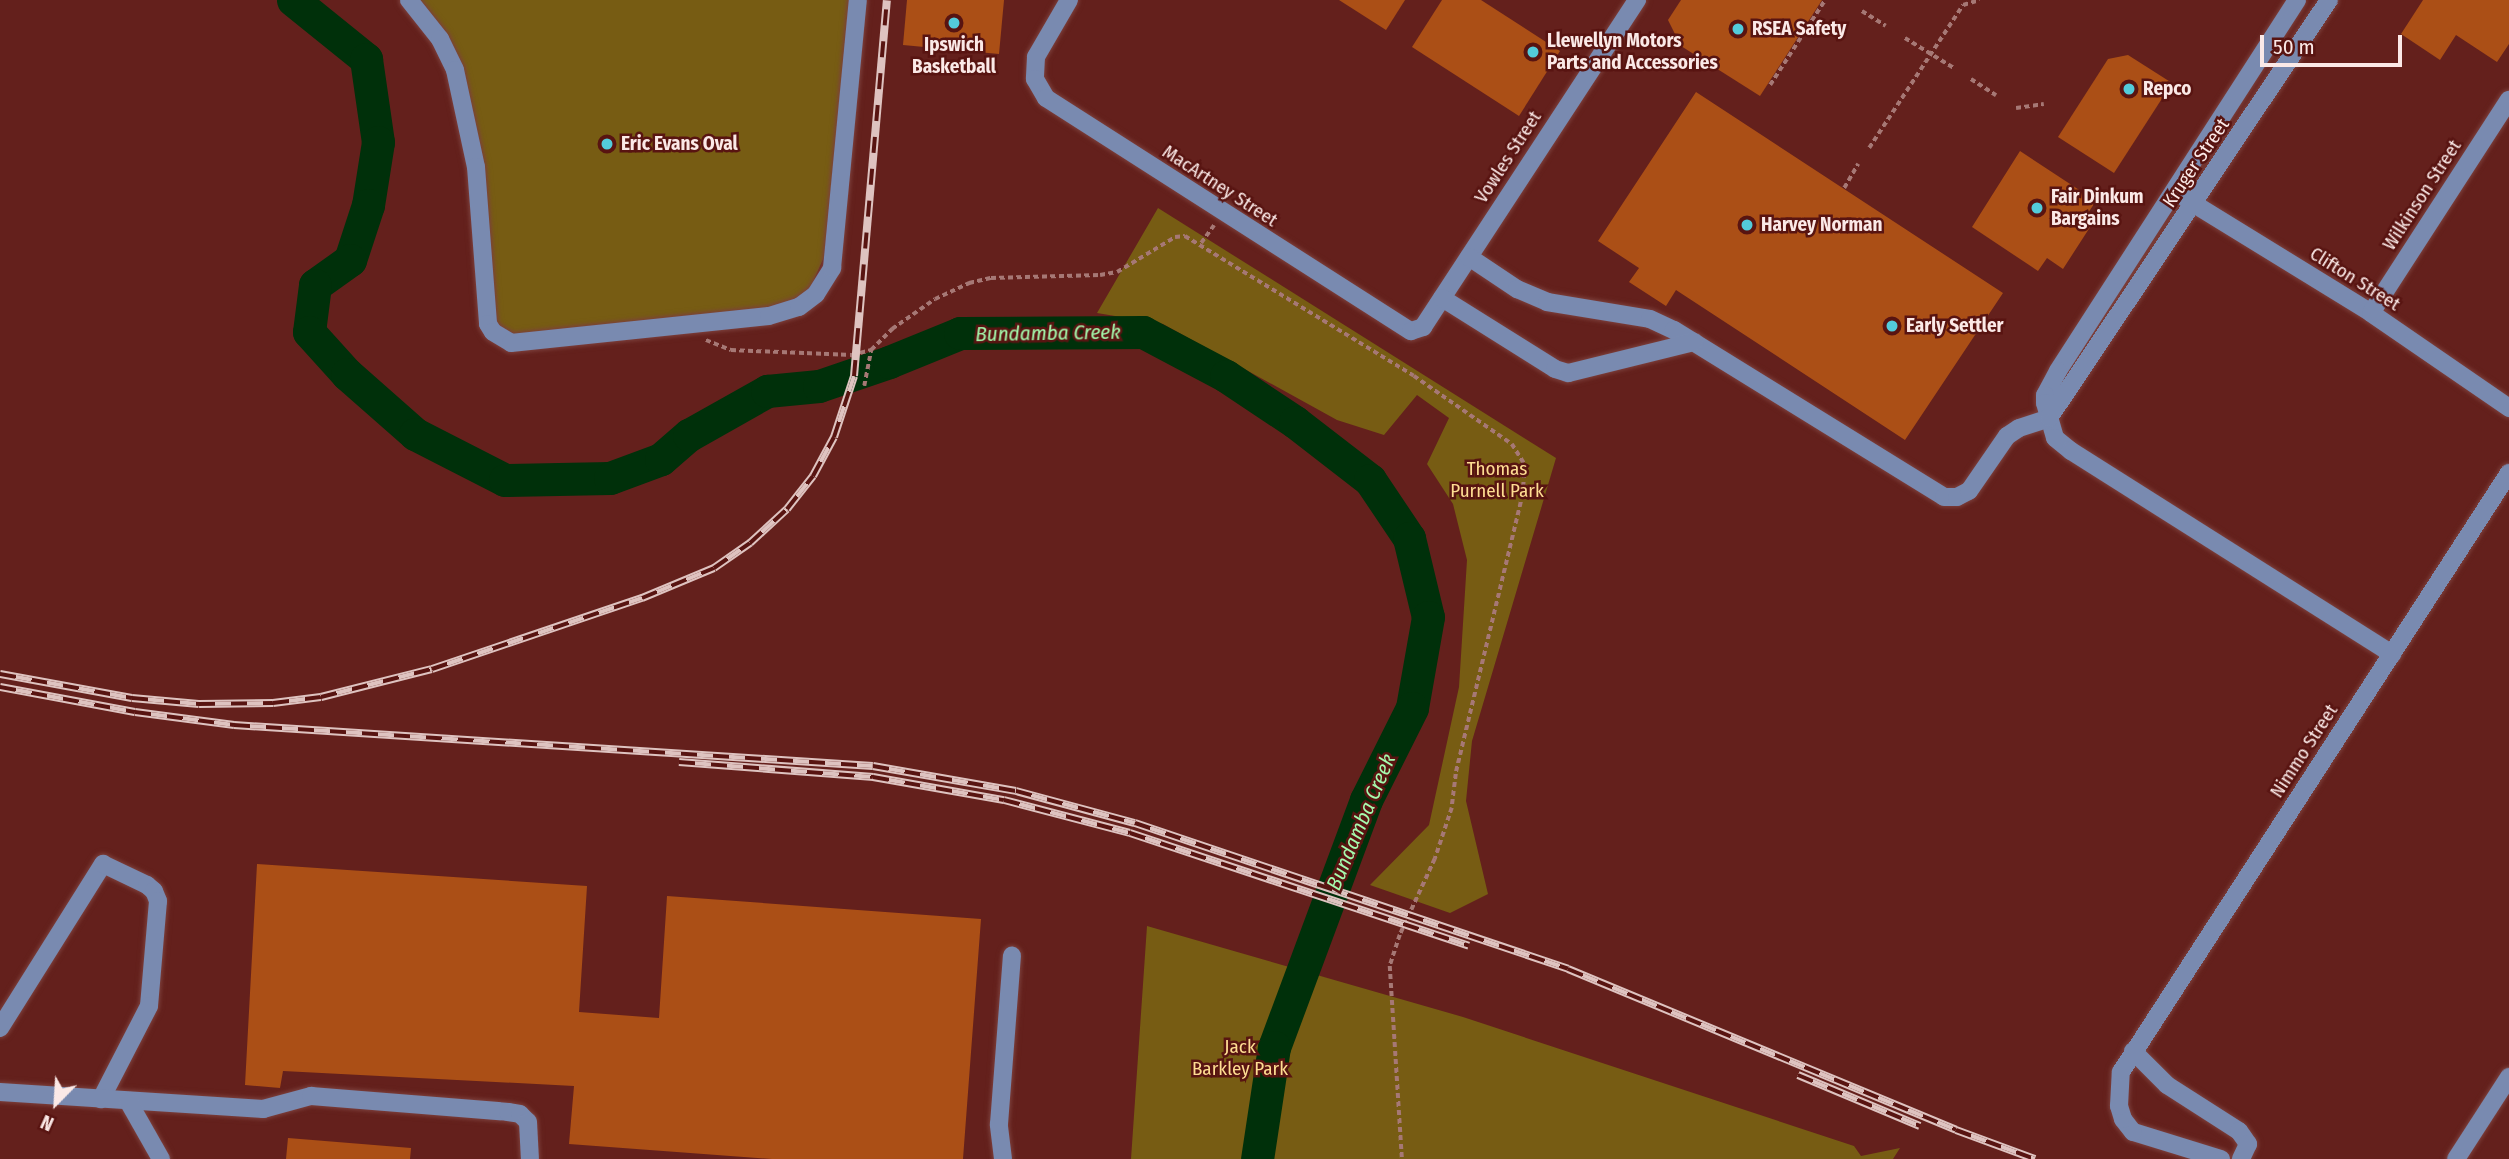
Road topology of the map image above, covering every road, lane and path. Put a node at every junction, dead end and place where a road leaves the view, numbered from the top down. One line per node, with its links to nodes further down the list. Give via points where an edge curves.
1 (409, 0): 32 (street, via 440,39 455,70 467,115 476,167 488,324 493,332 511,343 530,343)
2 (858, 0): 32 (street, via 832,268 816,294 799,307 769,316)
3 (1069, 0): 27 (street, MacArtney Street, via 1036,57 1035,79 1046,98)
4 (1637, 0): 29 (street, Vowles Street)
5 (1825, 0): 15 (path)
6 (1979, 0): 12 (path, via 1963,5)
7 (2297, 0): 16 (street, Kruger Street)
8 (2329, 0): 19 (street, Kruger Street)
9 (1862, 11): 10 (path)
10 (1886, 26)
11 (1905, 38): 12 (path)
12 (1932, 54): 13 (path); 22 (path)
13 (1954, 68)
14 (1971, 79): 17 (path)
15 (1770, 85)
16 (2241, 87): 19 (street); 25 (street, Kruger Street)
17 (1996, 95)
18 (2509, 100): 31 (street, Wilkinson Street)
19 (2263, 101): 26 (street, Kruger Street)
20 (2044, 104): 21 (path)
21 (2016, 108)
22 (1869, 148)
23 (1858, 164): 24 (path)
24 (1844, 188)
25 (2174, 191): 26 (street, Clifton Street); 38 (street, Kruger Street, via 2045,395)
26 (2194, 204): 31 (street, Clifton Street); 38 (street, Kruger Street)
27 (1222, 212): 28 (path); 33 (street, MacArtney Street)
28 (1201, 243): 35 (path, via 1175,237 1129,267 1100,275 991,278 969,284 935,299 891,329); 51 (path, via 1414,376 1512,444 1525,465 1524,494 1456,774 1452,808 1390,966)
29 (1469, 257): 30 (street, Vowles Street); 34 (street, via 1517,289 1547,302 1650,319)
30 (1442, 298): 33 (street, Vowles Street, via 1423,327); 34 (street, via 1568,373)
31 (2371, 313): 37 (street, Clifton Street)
32 (692, 322): 35 (path, via 709,342 731,350 852,355)
33 (1410, 331)
34 (1695, 342): 38 (street, via 1944,497 1969,491 2007,436)
35 (872, 350): 36 (path)
36 (864, 386)
37 (2509, 408)
38 (2049, 418): 40 (street, via 2054,438 2071,451)
39 (2509, 473): 40 (street, Nimmo Street)
40 (2392, 654): 43 (street, Nimmo Street)
41 (1012, 956): 50 (street, via 999,1124)
42 (0, 1028): 46 (street, via 103,863 147,885 158,901 149,1006)
43 (2133, 1051): 52 (street, Nimmo Street, via 2121,1072 2118,1093 2123,1119 2133,1132); 53 (street, via 2166,1086 2239,1131 2248,1144)
44 (2509, 1077): 54 (street)
45 (0, 1092): 46 (street)
46 (101, 1099): 47 (street)
47 (128, 1101): 48 (street); 49 (street, via 263,1109 311,1096 520,1114 528,1122)
48 (161, 1159)
49 (530, 1159)
50 (1003, 1159)
51 (1402, 1159)
52 (2221, 1159)
53 (2241, 1159)
54 (2456, 1159)

